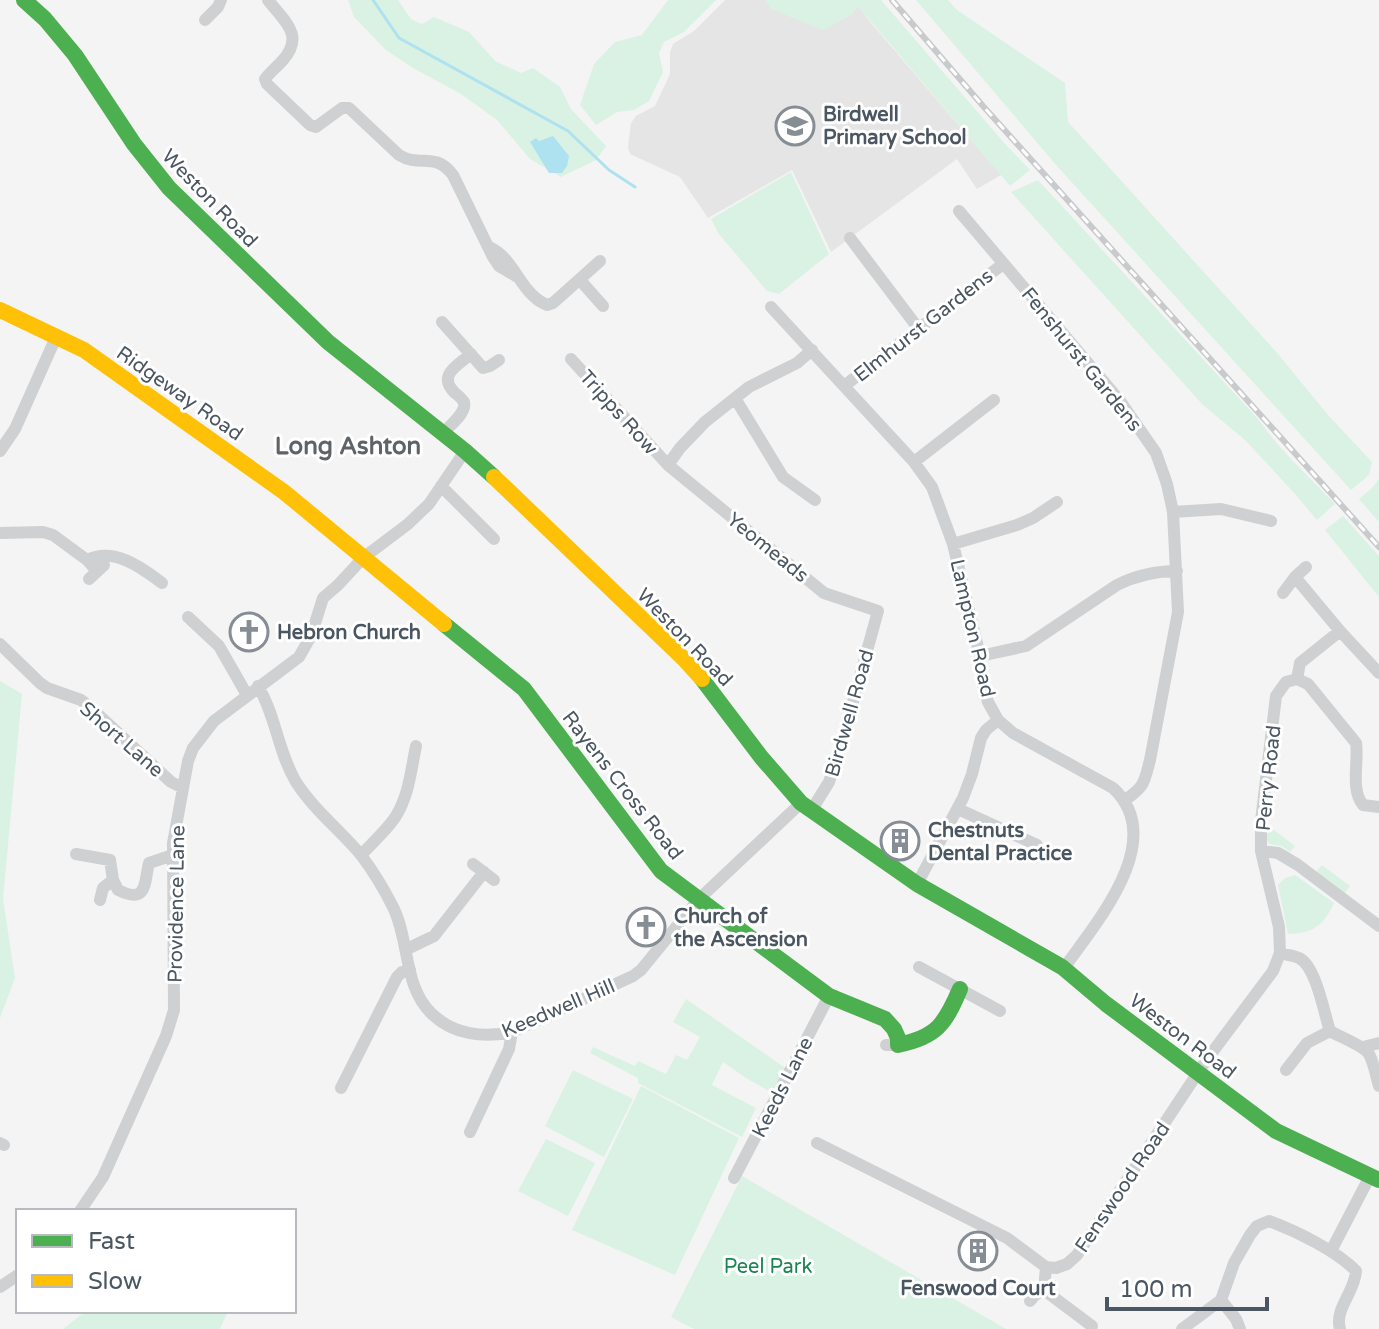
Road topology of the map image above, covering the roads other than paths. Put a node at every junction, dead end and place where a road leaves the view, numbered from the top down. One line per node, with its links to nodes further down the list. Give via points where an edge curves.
1 (24, 0): 23 (street, Weston Road, via 75,55 169,188 328,342)
2 (221, 0): 4 (street)
3 (268, 0): 9 (street, via 294,39 265,79 310,125 316,127 349,108 406,160 447,167 499,266 541,303 553,303)
4 (205, 20)
5 (959, 211): 8 (street, Fenshurst Gardens)
6 (850, 238): 14 (street)
7 (600, 261): 9 (street)
8 (1003, 264): 14 (street, Elmhurst Gardens); 31 (street, Fenshurst Gardens, via 1139,426 1156,453)
9 (580, 280): 10 (street)
10 (603, 306)
11 (771, 307): 16 (street, Lampton Road)
12 (0, 310): 15 (street, Ridgeway Road)
13 (442, 322): 17 (street)
14 (918, 328): 20 (street, Elmhurst Gardens)
15 (57, 335): 24 (street); 36 (street, Ridgeway Road, via 284,492)
16 (812, 350): 20 (street, Lampton Road); 21 (street)
17 (471, 354): 19 (street, via 483,368); 23 (street, via 447,378 464,406)
18 (571, 359): 27 (street, Tripps Row)
19 (499, 360)
20 (844, 386): 26 (street, Lampton Road)
21 (735, 398): 27 (street, via 692,434); 29 (street, via 783,477)
22 (994, 400): 26 (street)
23 (443, 433): 25 (street, Weston Road)
24 (0, 451)
25 (465, 451): 28 (street, Providence Lane); 57 (street, Weston Road, via 698,673)
26 (914, 462): 35 (street, Lampton Road, via 932,487)
27 (668, 465): 44 (street, Yeomeads, via 824,593)
28 (441, 486): 34 (street); 36 (street, Providence Lane, via 408,524)
29 (815, 500)
30 (1057, 502): 35 (street, via 1017,525)
31 (1173, 512): 32 (street, via 1221,509); 39 (street, Fenshurst Gardens)
32 (1271, 521)
33 (0, 533): 37 (street, via 53,535)
34 (494, 539)
35 (953, 544): 48 (street, Lampton Road)
36 (363, 558): 51 (street, Providence Lane, via 323,598 299,657); 68 (street, Rayens Cross Road, via 524,689 648,856)
37 (87, 560): 40 (street); 42 (street, via 107,555 125,560 151,569)
38 (1306, 567): 41 (street)
39 (1177, 571): 48 (street, via 1130,578 1026,646); 56 (street, Fenshurst Gardens, via 1176,628 1150,760 1141,789)
40 (97, 572)
41 (1295, 577): 43 (street); 46 (street)
42 (162, 583)
43 (1283, 593)
44 (878, 611): 57 (street, Birdwell Road, via 829,782)
45 (188, 617): 52 (street, via 219,646)
46 (1340, 631): 49 (street); 50 (street, Perry Road, via 1300,663)
47 (0, 644): 55 (street, Short Lane, via 47,688 81,700)
48 (980, 656): 53 (street, Lampton Road, via 982,681)
49 (1379, 673)
50 (1297, 679): 58 (street, via 1308,684 1356,743 1358,799 1366,807); 61 (street, Perry Road, via 1286,682 1276,696)
51 (258, 686): 52 (street, Providence Lane); 64 (street, Keedwell Hill, via 288,769)
52 (247, 695): 55 (street, Providence Lane, via 214,721 193,748)
53 (998, 720): 56 (street, Lampton Road); 59 (street, via 981,738)
54 (416, 746): 64 (street, via 407,759 407,792 396,816)
55 (183, 788): 63 (street, Providence Lane)
56 (1125, 800): 74 (street, via 1134,830 1126,870)
57 (806, 807): 67 (street, Weston Road); 68 (street, Keedwell Hill)
58 (1379, 807)
59 (958, 809): 60 (street); 67 (street)
60 (1037, 845)
61 (1261, 851): 70 (street, via 1278,853 1298,865); 72 (street, Perry Road)
62 (76, 854): 66 (street, via 92,864 110,860)
63 (173, 855): 66 (street, via 149,863 146,885 136,894 122,893); 92 (street, Providence Lane, via 174,1010 103,1177)
64 (361, 855): 71 (street, Keedwell Hill, via 395,911)
65 (484, 872): 71 (street, via 434,936)
66 (113, 880): 69 (street, via 103,888)
67 (917, 884): 74 (street, Weston Road)
68 (699, 899): 77 (street, Rayens Cross Road); 80 (street, Keedwell Hill, via 633,976)
69 (100, 900)
70 (1379, 926)
71 (407, 949): 75 (street, Keedwell Hill)
72 (1280, 953): 79 (street, via 1304,961); 84 (street, via 1273,971)
73 (919, 967): 76 (street)
74 (1064, 968): 84 (street, Weston Road)
75 (410, 970): 80 (street, Keedwell Hill, via 420,999 445,1024 480,1035); 86 (street, via 397,977 343,1070)
76 (960, 989): 77 (street, Rayens Cross Road, via 934,1034 892,1045 898,1038 885,1019); 78 (street)
77 (829, 996): 89 (street, Keeds Lane)
78 (1000, 1011)
79 (1330, 1031): 82 (street); 83 (street, via 1307,1043)
80 (512, 1032): 87 (street)
81 (1379, 1043): 82 (street)
82 (1363, 1047): 85 (street)
83 (1286, 1070)
84 (1198, 1073): 90 (street, Weston Road, via 1276,1131); 95 (street, Fenswood Road, via 1077,1255 1067,1264)
85 (1379, 1086)
86 (341, 1088)
87 (470, 1132)
88 (817, 1143): 95 (street, via 1007,1238)
89 (734, 1178)
90 (1375, 1178): 94 (street)
91 (1266, 1207): 93 (street)
92 (81, 1209)
93 (1269, 1221): 94 (street); 97 (street, via 1250,1235)
94 (1331, 1251): 102 (street, via 1356,1271 1338,1317)
95 (1046, 1267): 96 (street)
96 (1044, 1290): 98 (street); 99 (street, via 1087,1322)
97 (1221, 1300): 100 (street); 101 (street)
98 (1030, 1301)
99 (1073, 1329)
100 (1182, 1329)
101 (1240, 1329)
102 (1340, 1329)

